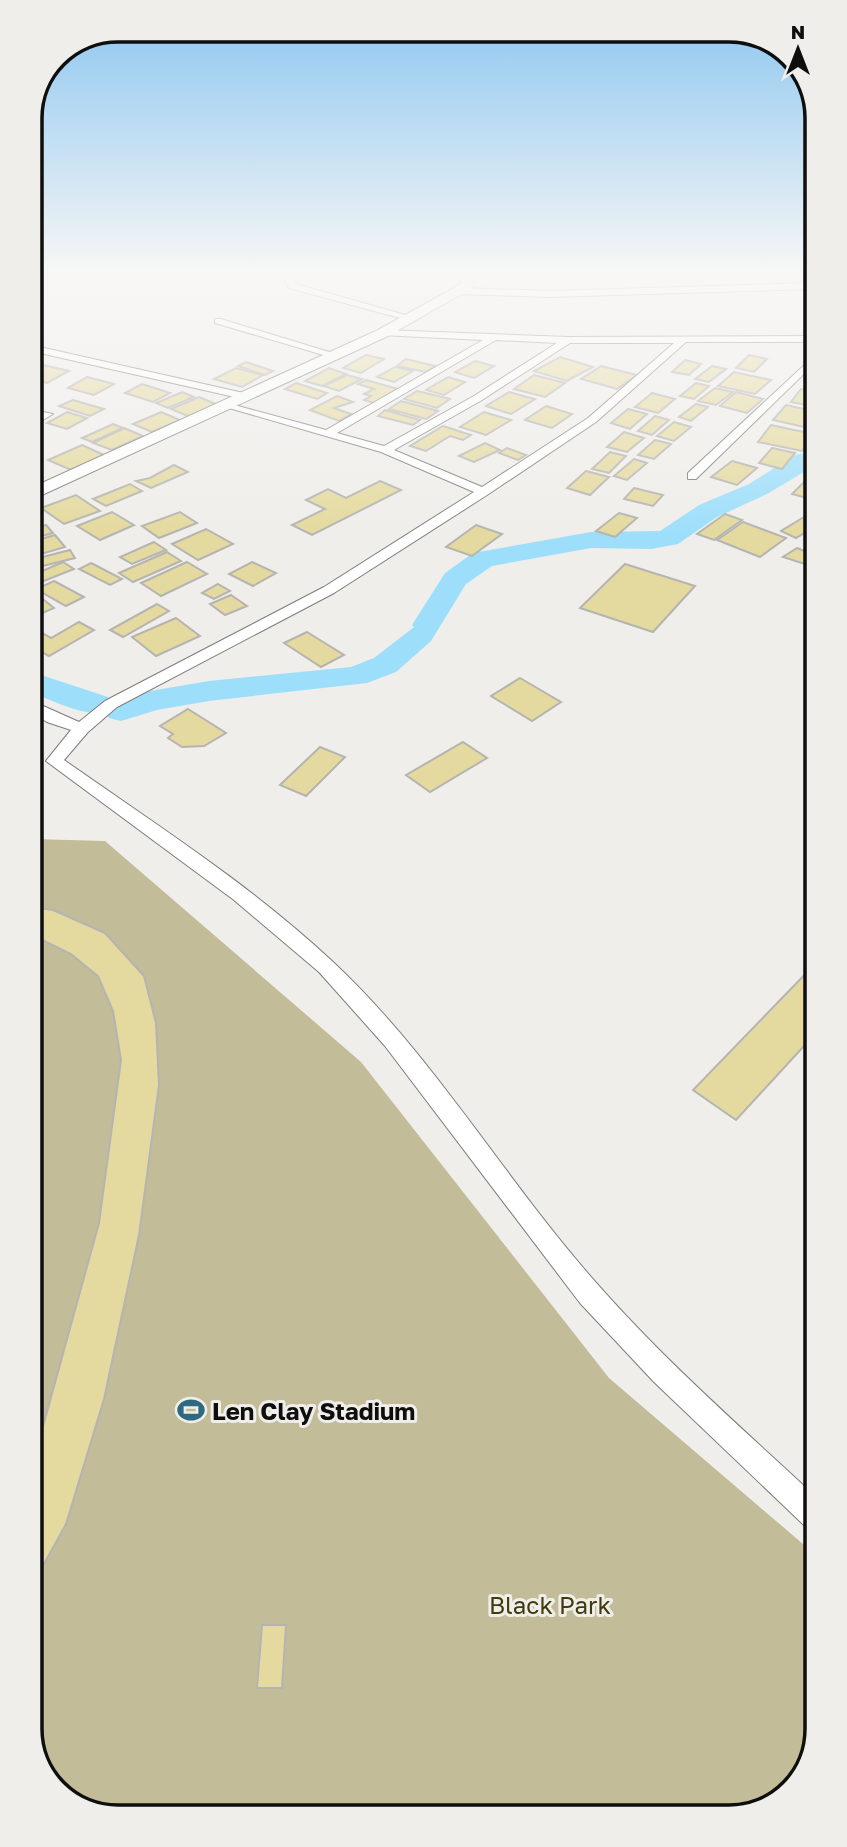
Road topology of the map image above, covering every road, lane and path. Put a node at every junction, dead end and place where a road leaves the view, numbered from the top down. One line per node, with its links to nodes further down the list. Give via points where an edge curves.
1 (89, 361): 7 (street)
2 (321, 361): 7 (street)
3 (452, 361): 11 (street)
4 (535, 361): 12 (street)
5 (659, 361): 15 (street, via 592,420)
6 (805, 368): 13 (street)
7 (248, 397): 8 (street)
8 (227, 405): 11 (street); 14 (street)
9 (47, 414): 10 (street)
10 (42, 417)
11 (327, 434): 12 (street)
12 (385, 450): 15 (street)
13 (692, 476)
14 (42, 490)
15 (483, 492): 17 (street, via 329,590 111,704)
16 (42, 712): 17 (street)
17 (82, 728): 18 (street, via 54,761 241,895 326,967 392,1040 589,1294 663,1373)
18 (805, 1507)

